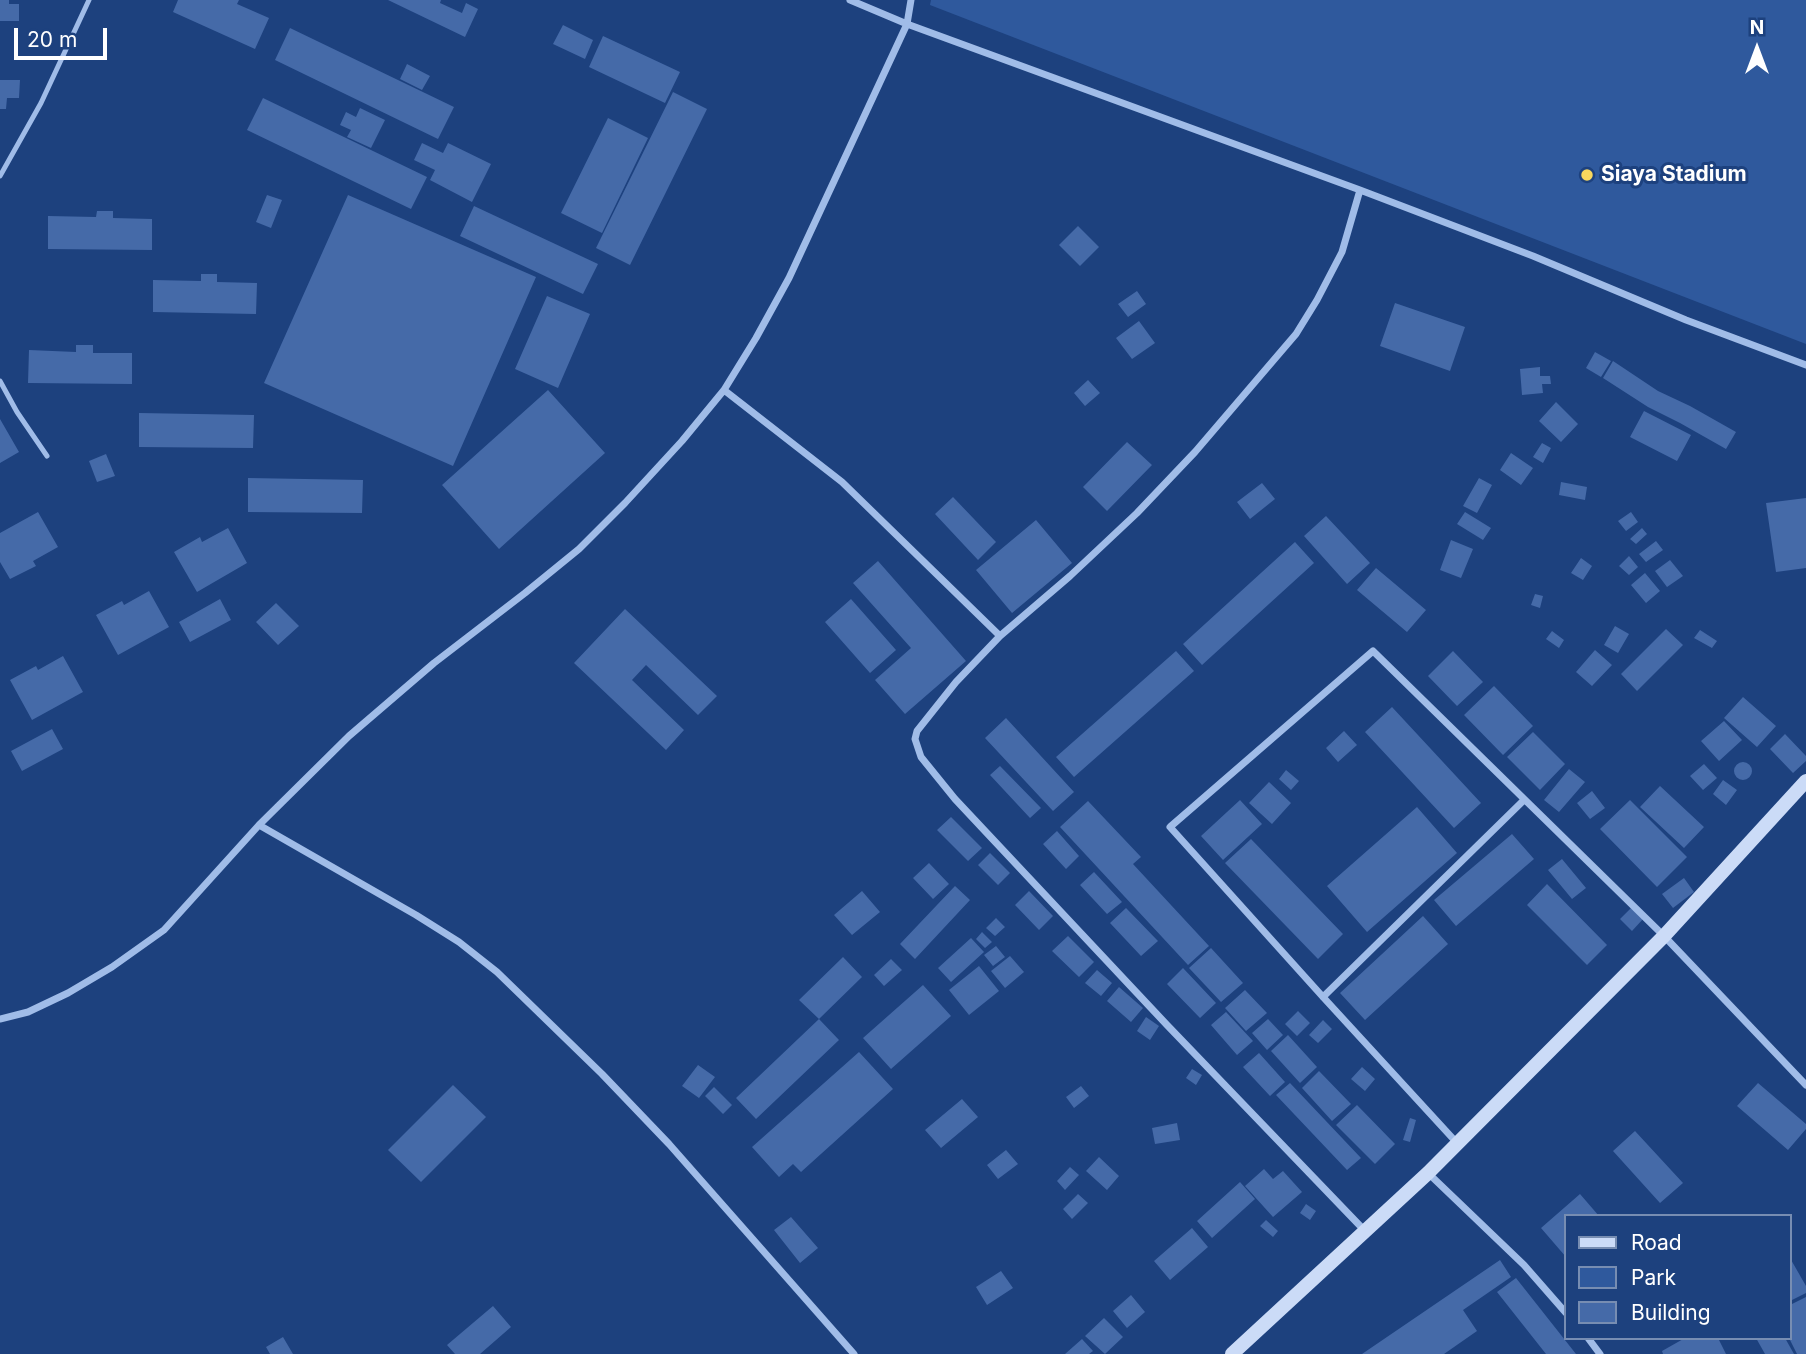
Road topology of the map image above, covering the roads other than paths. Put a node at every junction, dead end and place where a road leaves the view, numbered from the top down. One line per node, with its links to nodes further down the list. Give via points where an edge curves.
1 (89, 0): 5 (lane, via 41,103)
2 (850, 0): 4 (street)
3 (911, 0): 4 (street)
4 (907, 24): 6 (street); 9 (street, via 789,278)
5 (0, 176)
6 (1360, 190): 7 (street); 11 (street, via 1342,252 1296,334 1137,513)
7 (1806, 365)
8 (0, 381): 10 (lane)
9 (724, 390): 11 (street, via 842,482); 14 (street, via 579,549 349,736)
10 (47, 456)
11 (1000, 636): 21 (street, via 916,731 921,757 955,799)
12 (1806, 780): 15 (main road)
13 (1524, 800): 15 (street); 16 (street); 16 (street, via 1373,651 1170,827)
14 (259, 825): 17 (street, via 164,930 68,993); 23 (street, via 427,922 497,972 669,1144)
15 (1664, 936): 18 (street); 19 (main road)
16 (1322, 997): 19 (street)
17 (0, 1019)
18 (1806, 1085)
19 (1457, 1143): 20 (main road)
20 (1428, 1173): 21 (main road); 22 (street, via 1524,1265)
21 (1365, 1232): 24 (main road)
22 (1564, 1311)
23 (854, 1354)
24 (1231, 1354)

